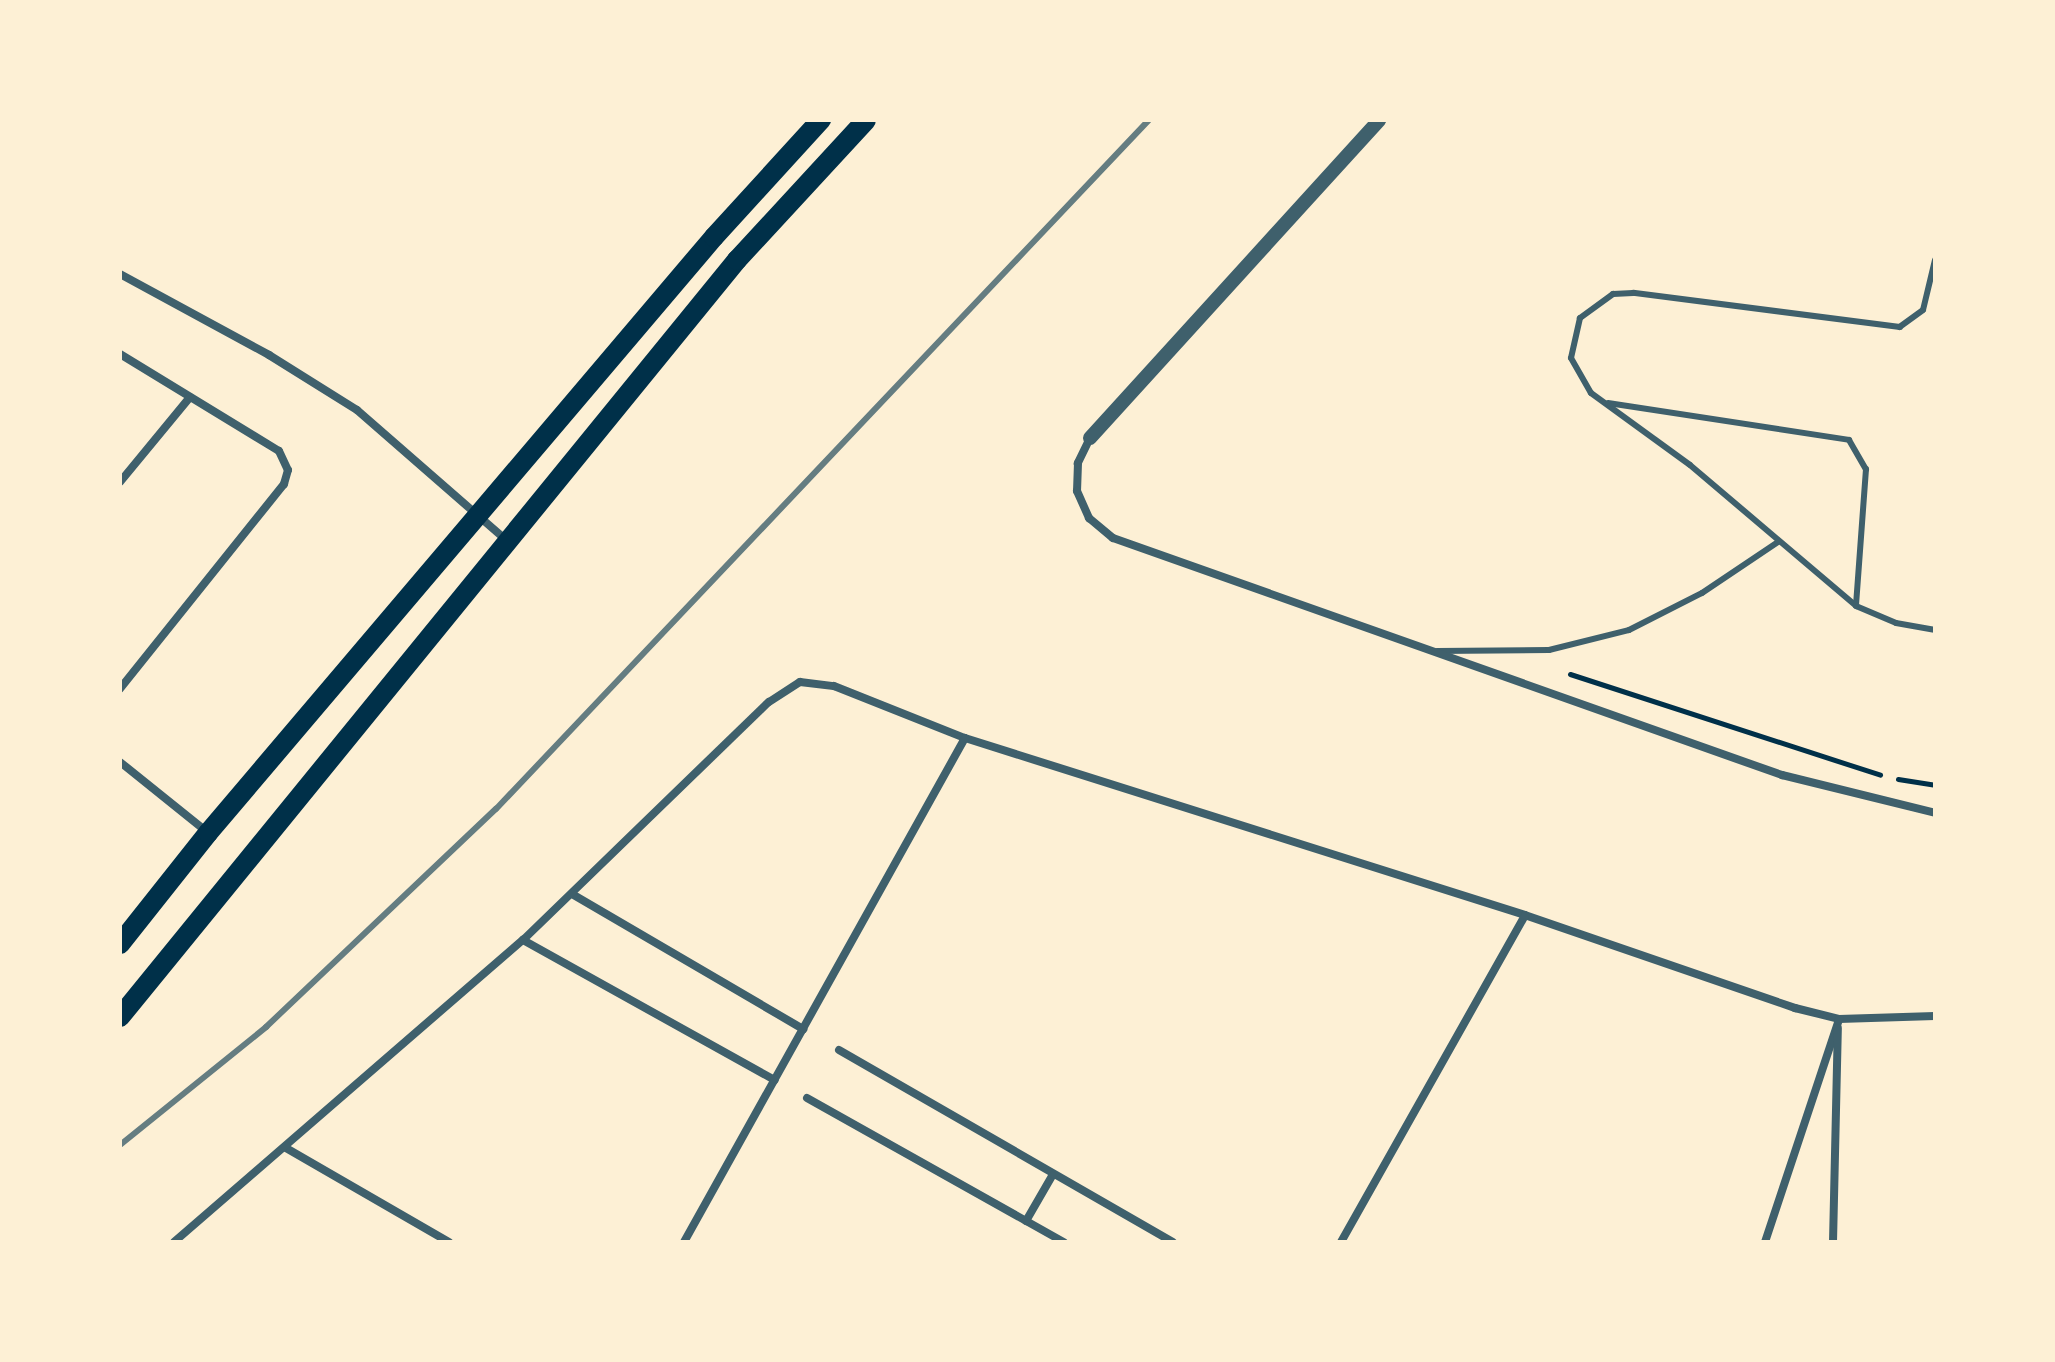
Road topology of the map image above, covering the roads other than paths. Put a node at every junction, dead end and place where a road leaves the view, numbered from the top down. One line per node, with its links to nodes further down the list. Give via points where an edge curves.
1 (821, 120): 4 (main road)
2 (866, 120): 5 (main road)
3 (1379, 120): 11 (street)
4 (714, 237): 5 (main road); 13 (main road)
5 (737, 260): 14 (main road)
6 (1935, 260): 10 (lane, via 1923,310 1900,327 1613,294 1594,303 1572,337 1571,358 1578,377)
7 (120, 274): 13 (street, via 314,382 398,442)
8 (120, 354): 9 (street)
9 (190, 397): 12 (street); 19 (street, via 279,451 288,463 287,478)
10 (1604, 402): 15 (lane, via 1690,465); 16 (lane, via 1849,440 1866,469)
11 (1090, 438): 18 (street, via 1078,463 1077,491 1089,518 1113,538)
12 (120, 482)
13 (478, 514): 14 (street); 23 (main road)
14 (505, 539): 29 (main road)
15 (1778, 542): 16 (lane); 18 (lane, via 1702,593 1629,630 1536,651)
16 (1856, 606): 17 (lane, via 1896,623)
17 (1935, 630)
18 (1428, 650): 22 (street, via 1782,775)
19 (120, 689)
20 (965, 738): 24 (street, via 834,686 800,682 769,702); 25 (street); 31 (street)
21 (120, 762): 23 (street)
22 (1935, 813)
23 (208, 833): 27 (main road)
24 (572, 894): 26 (street); 31 (street)
25 (1525, 915): 30 (street); 43 (street)
26 (523, 940): 33 (street); 35 (street)
27 (120, 944)
28 (1935, 1016): 30 (street)
29 (120, 1017)
30 (1839, 1019): 44 (street); 45 (street)
31 (803, 1029): 33 (street)
32 (839, 1050): 36 (street)
33 (775, 1080): 40 (street)
34 (807, 1098): 37 (street)
35 (286, 1148): 38 (street); 39 (street)
36 (1052, 1176): 37 (street); 42 (street)
37 (1026, 1221): 41 (street)
38 (174, 1242)
39 (449, 1242)
40 (684, 1242)
41 (1064, 1242)
42 (1173, 1242)
43 (1341, 1242)
44 (1765, 1242)
45 (1833, 1242)

